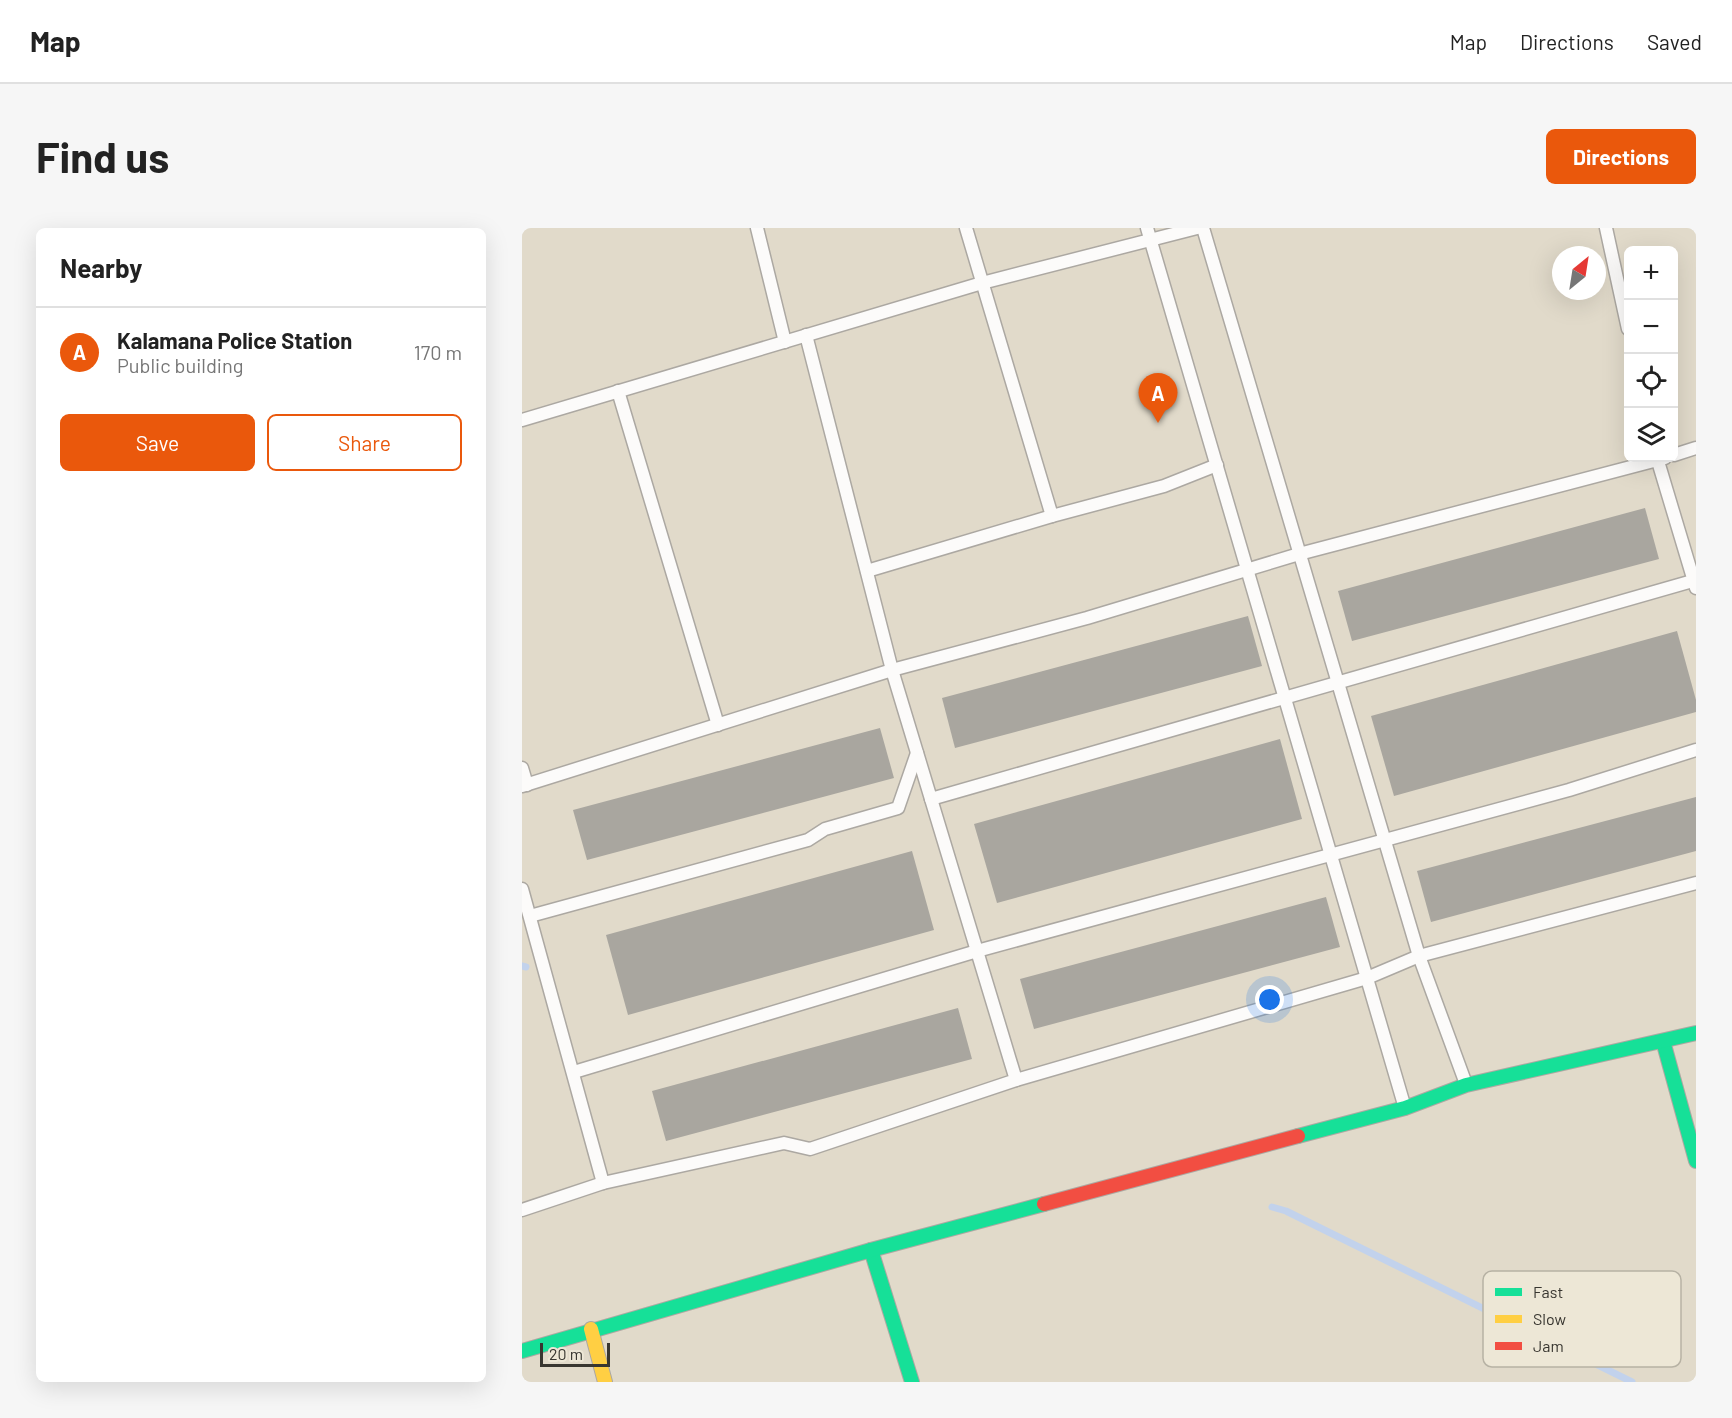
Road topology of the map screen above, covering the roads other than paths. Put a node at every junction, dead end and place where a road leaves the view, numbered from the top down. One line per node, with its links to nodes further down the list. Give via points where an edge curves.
1 (757, 228): 10 (lane)
2 (966, 228): 7 (lane)
3 (1197, 228): 6 (lane)
4 (1203, 228): 19 (lane)
5 (1606, 228): 8 (lane)
6 (1149, 234): 7 (lane); 17 (lane)
7 (982, 283): 9 (lane); 18 (lane)
8 (1624, 307)
9 (806, 335): 10 (lane); 21 (lane)
10 (785, 342): 11 (lane)
11 (618, 391): 12 (lane); 26 (lane)
12 (522, 420)
13 (1696, 448): 14 (lane)
14 (1678, 454)
15 (1645, 462): 19 (lane)
16 (1661, 462): 22 (lane)
17 (1217, 465): 18 (lane, via 1164,486); 20 (lane)
18 (1052, 516): 21 (lane)
19 (1299, 554): 20 (lane); 24 (lane)
20 (1247, 570): 23 (lane); 25 (lane)
21 (867, 571): 23 (lane)
22 (1695, 583): 24 (lane)
23 (892, 670): 26 (lane); 28 (lane)
24 (1338, 683): 25 (lane); 32 (lane)
25 (1286, 700): 31 (lane); 33 (lane)
26 (718, 725): 30 (lane)
27 (1696, 750): 32 (lane)
28 (917, 753): 31 (lane); 36 (lane, via 898,808 825,829 808,840)
29 (522, 768): 30 (lane)
30 (525, 786)
31 (931, 799): 37 (lane)
32 (1387, 840): 33 (lane); 38 (lane)
33 (1330, 853): 37 (lane); 39 (lane)
34 (1696, 883): 38 (lane)
35 (522, 889): 36 (lane)
36 (530, 916): 42 (lane)
37 (977, 951): 42 (lane); 43 (lane)
38 (1419, 956): 39 (lane); 44 (lane)
39 (1366, 978): 43 (lane); 45 (lane)
40 (1696, 1033): 41 (street)
41 (1663, 1041): 44 (street); 46 (street)
42 (574, 1072): 47 (lane)
43 (1016, 1080): 47 (lane, via 810,1149 784,1143)
44 (1466, 1085): 45 (street)
45 (1405, 1108): 49 (street)
46 (1696, 1161)
47 (603, 1183): 48 (lane)
48 (522, 1210)
49 (871, 1250): 50 (street); 53 (street)
50 (591, 1329): 51 (street); 52 (street)
51 (522, 1351)
52 (605, 1382)
53 (912, 1382)

